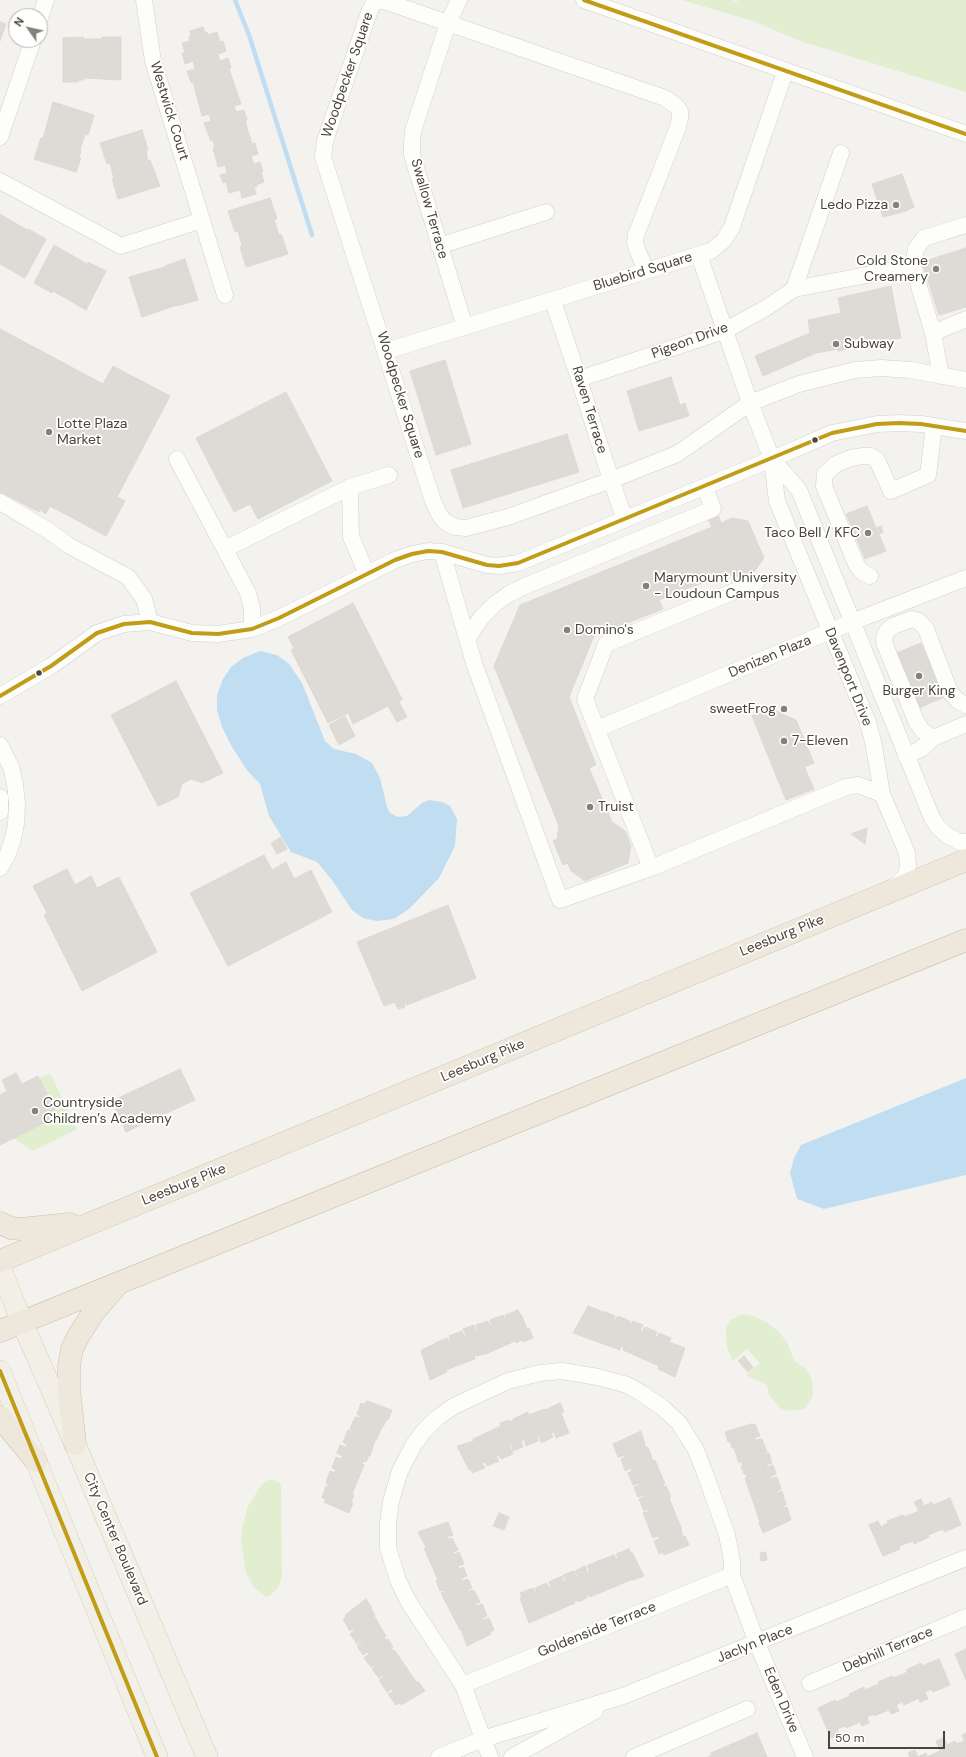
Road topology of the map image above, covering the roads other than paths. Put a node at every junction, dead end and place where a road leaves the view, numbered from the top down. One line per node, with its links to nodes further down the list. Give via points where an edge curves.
1 (144, 0): 12 (street, Westwick Court, via 153,61)
2 (459, 0): 4 (street, Swallow Terrace)
3 (584, 0): 6 (street)
4 (448, 23): 14 (street, Swallow Terrace, via 413,131 412,144 412,155); 17 (street, Woodpecker Square, via 665,98 676,106 680,111 678,127 636,235 635,242); 25 (street, Woodpecker Square, via 384,1 373,4 325,141 324,156)
5 (29, 48): 8 (street)
6 (785, 72): 7 (street); 15 (street, Bluebird Square, via 729,234 711,251)
7 (966, 134)
8 (0, 137)
9 (841, 154): 18 (street)
10 (0, 181): 12 (street, via 121,246)
11 (546, 212): 14 (street)
12 (202, 220): 19 (street, Westwick Court)
13 (966, 225): 16 (street, via 924,238 916,249)
14 (439, 246): 22 (street, Swallow Terrace)
15 (699, 255): 17 (street, Bluebird Square); 23 (street, Davenport Drive)
16 (913, 266): 18 (street); 24 (street)
17 (646, 270): 20 (street, Bluebird Square)
18 (794, 289): 23 (street, Pigeon Drive)
19 (225, 295)
20 (552, 300): 22 (street, Bluebird Square); 27 (street, Raven Terrace)
21 (966, 320): 24 (street)
22 (465, 327): 25 (street, Bluebird Square)
23 (724, 331): 27 (street, Pigeon Drive); 29 (street, Davenport Drive)
24 (933, 333): 26 (street)
25 (386, 351): 35 (street, Woodpecker Square, via 433,501 445,522 466,528)
26 (941, 376): 28 (street, Woodpecker Square); 29 (street, Woodpecker Square, via 882,368 855,370 799,384)
27 (580, 379): 35 (street, Raven Terrace)
28 (966, 380)
29 (750, 403): 33 (street, Davenport Drive); 35 (street, Woodpecker Square, via 677,454)
30 (934, 426): 31 (street); 33 (street, via 899,423 856,428 832,433); 43 (street, via 928,475 891,491 877,460 871,456 851,458 836,464 825,474 824,486 856,564 862,572)
31 (966, 431)
32 (178, 458): 40 (street)
33 (772, 459): 37 (street); 47 (street, Davenport Drive, via 799,490); 49 (street, Davenport Drive, via 777,501)
34 (389, 475): 36 (street)
35 (611, 480): 39 (street, Raven Terrace)
36 (350, 487): 40 (street); 42 (street, via 351,537)
37 (705, 487): 39 (street); 50 (street, via 714,509 509,594 481,618)
38 (0, 502): 46 (street, via 68,545 128,577 144,598)
39 (625, 520): 41 (street, via 518,563 487,565)
40 (225, 549): 48 (street, via 248,593 252,608)
41 (442, 552): 42 (street, via 412,554); 50 (street)
42 (367, 574): 48 (street)
43 (870, 576)
44 (966, 578): 47 (street, Denizen Plaza)
45 (757, 582): 54 (street, via 606,644 585,699)
46 (150, 622): 48 (street, via 192,633 218,634); 51 (street, via 124,624 98,633 51,666)
47 (852, 622): 49 (street, Denizen Plaza); 57 (street, Davenport Drive)
48 (252, 629)
49 (830, 632): 54 (street, Denizen Plaza); 58 (street, Davenport Drive, via 867,720)
50 (467, 638): 64 (street, via 560,900)
51 (0, 696)
52 (966, 705): 55 (street, via 950,692 926,629 919,621 912,619 887,631 885,645 917,723)
53 (966, 724): 55 (street)
54 (597, 729): 64 (street)
55 (933, 738): 57 (street, via 921,749)
56 (0, 745): 63 (street, via 11,767 17,804 16,824 7,856)
57 (906, 756): 61 (street, Davenport Drive, via 938,827 948,836)
58 (882, 794): 64 (street, via 858,785 846,787); 65 (street, Davenport Drive, via 907,853 908,866 905,877)
59 (0, 797): 60 (street)
60 (0, 812)
61 (966, 842)
62 (966, 860): 65 (highway, Leesburg Pike)
63 (0, 868)
64 (652, 868)
65 (890, 891): 67 (highway, Leesburg Pike)
66 (966, 940): 71 (highway)
67 (95, 1221): 68 (highway, via 21,1229); 69 (highway, Leesburg Pike)
68 (0, 1223)
69 (0, 1261)
70 (0, 1267): 72 (main road, City Center Boulevard)
71 (118, 1284): 72 (highway); 76 (highway, via 93,1313 72,1349 69,1389)
72 (22, 1322): 73 (highway); 76 (main road, City Center Boulevard)
73 (0, 1331)
74 (0, 1371): 77 (main road)
75 (0, 1417): 77 (highway)
76 (75, 1444): 88 (main road, City Center Boulevard)
77 (36, 1461): 87 (main road)
78 (966, 1558): 81 (street, Jaclyn Place)
79 (732, 1575): 81 (street, Eden Drive); 83 (street, Goldenside Terrace); 83 (street, Eden Drive, via 732,1561 723,1522 697,1452 679,1424 662,1407 641,1393 615,1381 598,1377 562,1371 516,1378 454,1406 437,1418 414,1444 394,1487 388,1523 388,1548 401,1588)
80 (966, 1617): 82 (street, Debhill Terrace)
81 (757, 1643): 84 (street, Jaclyn Place); 93 (street, Eden Drive)
82 (810, 1683)
83 (463, 1685): 86 (street, Eden Drive)
84 (623, 1696): 86 (street, Jaclyn Place); 91 (street, Jaclyn Place)
85 (748, 1709): 92 (street)
86 (483, 1738): 89 (street, Jaclyn Place); 90 (street, Eden Drive)
87 (157, 1757)
88 (207, 1757)
89 (438, 1757)
90 (490, 1757)
91 (512, 1757)
92 (634, 1757)
93 (805, 1757)

